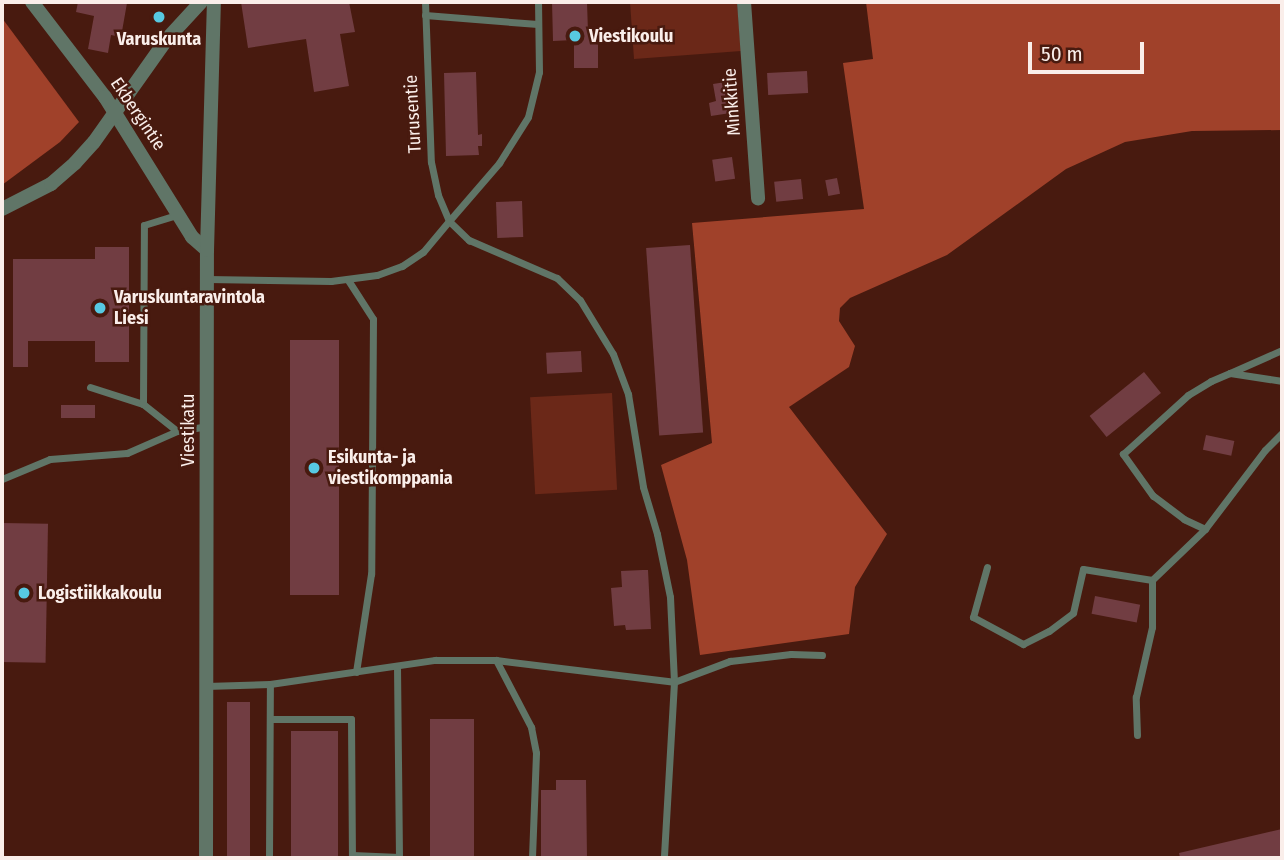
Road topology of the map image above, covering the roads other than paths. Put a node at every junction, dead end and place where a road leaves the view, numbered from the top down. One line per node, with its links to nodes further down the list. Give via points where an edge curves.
1 (32, 2): 9 (street, Ekbergintie)
2 (201, 2): 9 (street)
3 (214, 2): 14 (street, Viestikatu)
4 (425, 2): 7 (lane, Turusentie)
5 (538, 2): 8 (lane)
6 (744, 2): 10 (street, Minkkitie)
7 (425, 15): 8 (lane); 13 (lane, Turusentie, via 431,162)
8 (538, 24): 13 (lane, via 539,72 528,117 499,163)
9 (114, 111): 11 (street, via 94,142 51,184); 12 (street, Ekbergintie)
10 (758, 199)
11 (2, 209)
12 (179, 214): 14 (street, Ekbergintie, via 192,237); 21 (lane, via 144,225)
13 (449, 221): 16 (lane, via 413,259 389,271); 33 (lane, via 469,240 541,268 568,287 612,355 628,394 643,487 664,564)
14 (208, 250): 15 (street, Viestikatu)
15 (207, 279): 16 (lane); 22 (street, Viestikatu)
16 (348, 280): 32 (lane, via 373,319 371,574)
17 (1282, 350): 18 (lane)
18 (1230, 373): 19 (lane); 26 (lane, via 1188,395 1123,454 1153,496)
19 (1282, 381)
20 (90, 387): 21 (lane)
21 (143, 404): 23 (lane)
22 (208, 426): 23 (lane); 35 (street, Viestikatu)
23 (177, 431): 25 (lane, via 127,453 51,458)
24 (1282, 433): 26 (lane)
25 (2, 479)
26 (1205, 529): 28 (lane)
27 (987, 567): 28 (lane, via 973,617 1023,644 1073,613 1083,569)
28 (1152, 580): 37 (lane, via 1152,627 1136,697)
29 (822, 655): 33 (lane, via 730,661)
30 (496, 660): 31 (lane, via 428,660); 33 (lane); 42 (lane, via 531,727)
31 (397, 666): 32 (lane); 41 (lane)
32 (356, 672): 34 (lane)
33 (674, 682): 43 (lane)
34 (270, 684): 35 (lane); 36 (lane)
35 (205, 686): 39 (street, Viestikatu)
36 (270, 719): 38 (lane, via 351,719); 40 (lane)
37 (1137, 735)
38 (352, 856): 41 (lane)
39 (206, 858)
40 (269, 858)
41 (399, 858)
42 (532, 858)
43 (664, 858)

